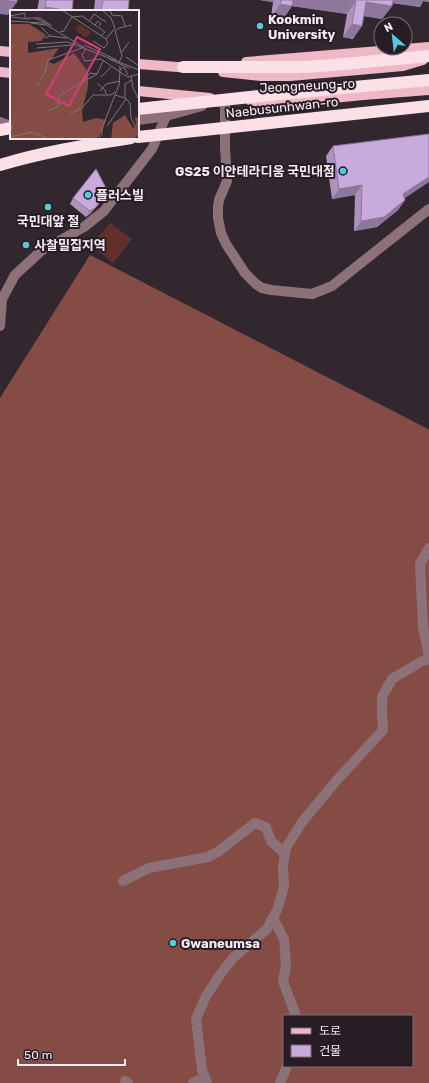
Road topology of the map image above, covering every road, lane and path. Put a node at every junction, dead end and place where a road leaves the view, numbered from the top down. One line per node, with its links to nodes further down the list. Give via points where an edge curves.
1 (429, 47): 9 (main road, Jeongneung-ro)
2 (0, 51): 3 (main road)
3 (10, 52)
4 (429, 56): 9 (highway, via 286,68)
5 (429, 59): 8 (main road, Jeongneung-ro)
6 (429, 62): 8 (main road, Jeongneung-ro)
7 (139, 64): 9 (main road, Jeongneung-ro)
8 (403, 66): 9 (main road, Jeongneung-ro, via 282,76)
9 (184, 68)
10 (0, 72): 11 (main road)
11 (10, 73)
12 (429, 80): 17 (highway, Naebusunhwan-ro, bridge)
13 (429, 90): 15 (main road, Jeongneung-ro, via 293,102)
14 (139, 91): 15 (main road, Jeongneung-ro)
15 (225, 100): 18 (street); 27 (street, via 226,181 218,207 221,233 245,274 262,288 312,294 332,286)
16 (429, 106): 24 (highway, Naebusunhwan-ro, bridge)
17 (139, 109)
18 (166, 116): 19 (street); 28 (street, via 152,149 104,211 84,227 42,251 15,275 2,299)
19 (139, 120)
20 (0, 122): 21 (street)
21 (10, 126)
22 (10, 126): 23 (highway)
23 (0, 130)
24 (139, 137)
25 (124, 139): 26 (highway, via 84,145)
26 (0, 164)
27 (429, 209)
28 (0, 320)
29 (429, 548): 30 (street, via 420,564 423,627)
30 (429, 657): 31 (street, via 392,679 382,698 383,730 302,822)
31 (285, 854): 32 (street, via 272,841 266,827 255,823 208,857 149,868); 33 (street, via 284,886)
32 (123, 881)
33 (273, 918): 34 (street, via 284,939 286,965 283,981); 36 (street, via 267,929 233,958 222,972 206,996 196,1019 202,1070)
34 (296, 1015)
35 (287, 1067): 38 (street)
36 (206, 1080): 37 (street)
37 (193, 1083)
38 (280, 1083)

